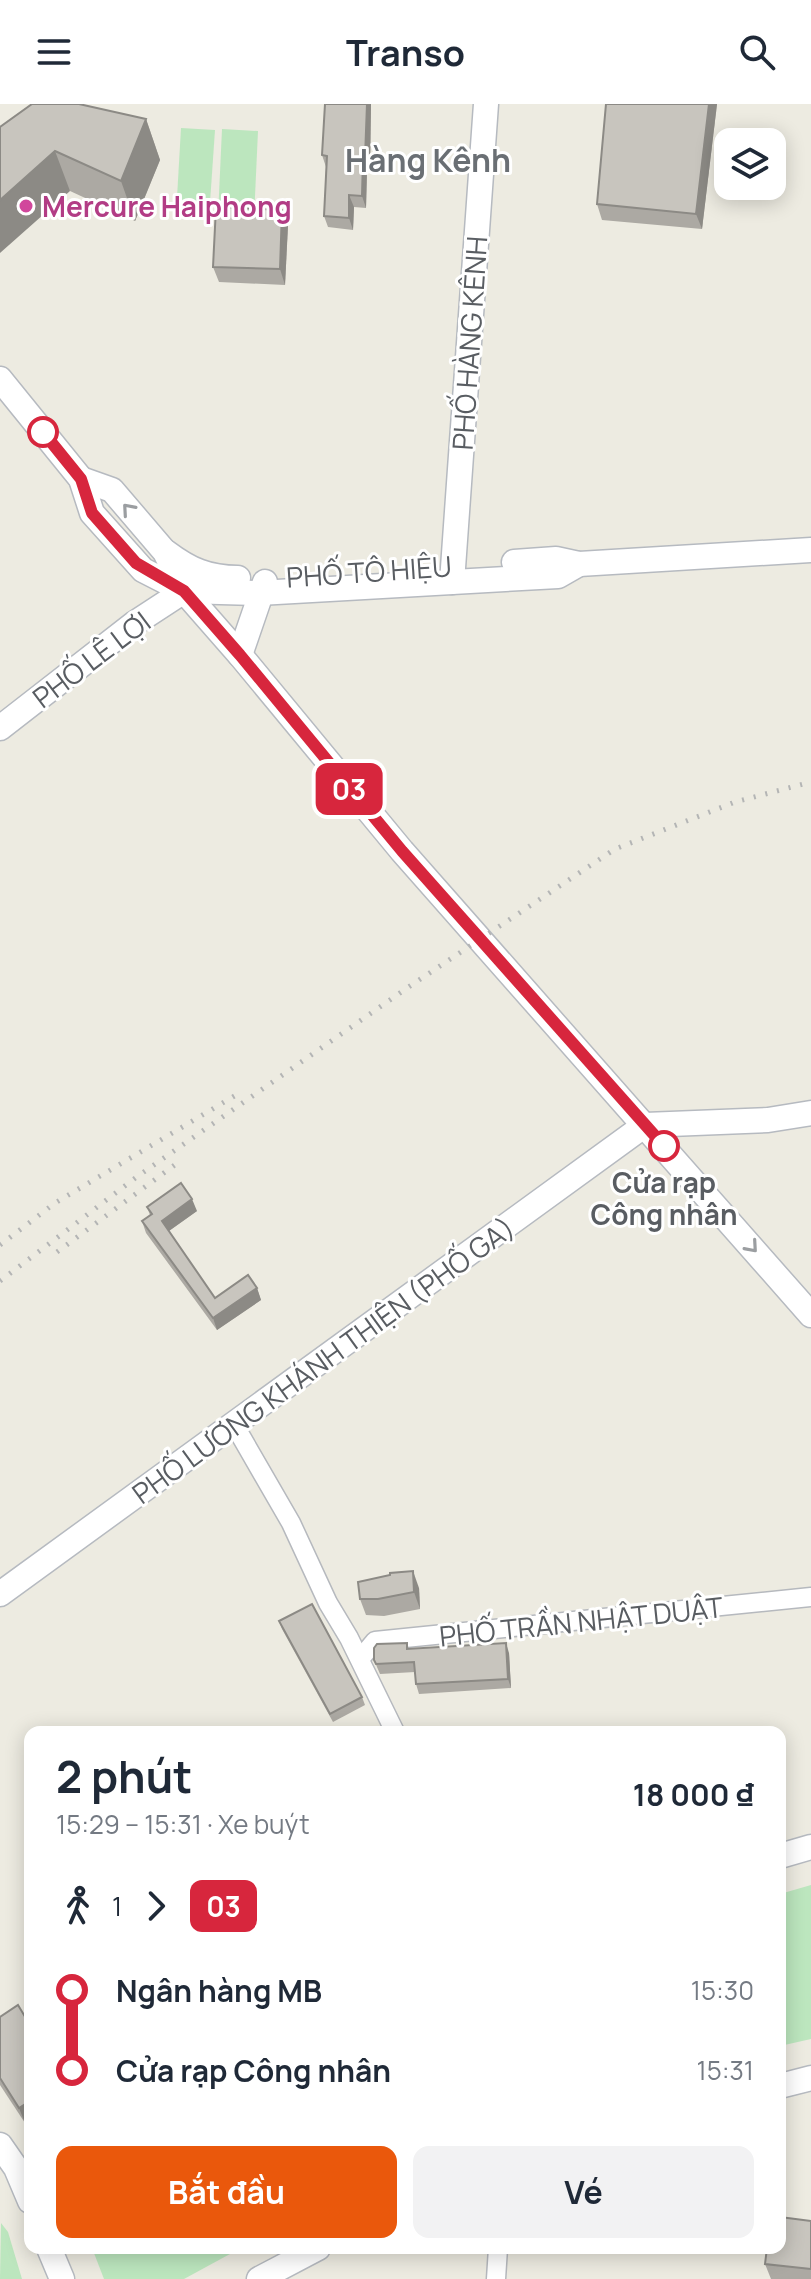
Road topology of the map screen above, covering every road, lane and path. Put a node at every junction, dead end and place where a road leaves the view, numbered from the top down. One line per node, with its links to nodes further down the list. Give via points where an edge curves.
1 (486, 104): 6 (main road, PHỐ HÀNG KÊNH)
2 (0, 379): 3 (main road)
3 (81, 479): 5 (main road, one-way to 3, via 112,490); 8 (main road, via 92,513 136,563)
4 (811, 550): 6 (main road, PHỐ TÔ HIỆU, via 579,564 556,559)
5 (165, 552): 7 (main road, PHỐ TÔ HIỆU, via 190,570); 8 (main road)
6 (453, 574): 7 (main road, PHỐ TÔ HIỆU)
7 (263, 585): 8 (main road, PHỐ TÔ HIỆU); 9 (main road)
8 (184, 591): 9 (main road); 10 (main road, PHỐ LÊ LỢI)
9 (240, 655): 12 (main road, via 402,851)
10 (0, 728)
11 (811, 1113): 12 (main road)
12 (645, 1125): 13 (main road, one-way to 13); 14 (main road, PHỐ LƯƠNG KHÁNH THIỆN (PHỐ GA))
13 (811, 1315)
14 (235, 1426): 15 (main road, PHỐ LƯƠNG KHÁNH THIỆN (PHỐ GA)); 17 (street)
15 (0, 1594)
16 (811, 1597): 18 (street, PHỐ TRẦN NHẬT DUẬT)
17 (349, 1638): 18 (street, PHỐ TRẦN NHẬT DUẬT); 19 (street)
18 (375, 1641): 19 (street)
19 (360, 1659): 20 (street)
20 (392, 1726)
21 (811, 1847): 22 (main road)
22 (786, 1854)
23 (811, 2078): 24 (main road)
24 (786, 2084)
25 (0, 2145): 26 (main road)
26 (15, 2168): 27 (main road)
27 (24, 2188)
28 (52, 2254): 31 (main road)
29 (307, 2254): 32 (main road)
30 (498, 2254): 33 (street)
31 (62, 2279)
32 (259, 2279)
33 (496, 2279)

